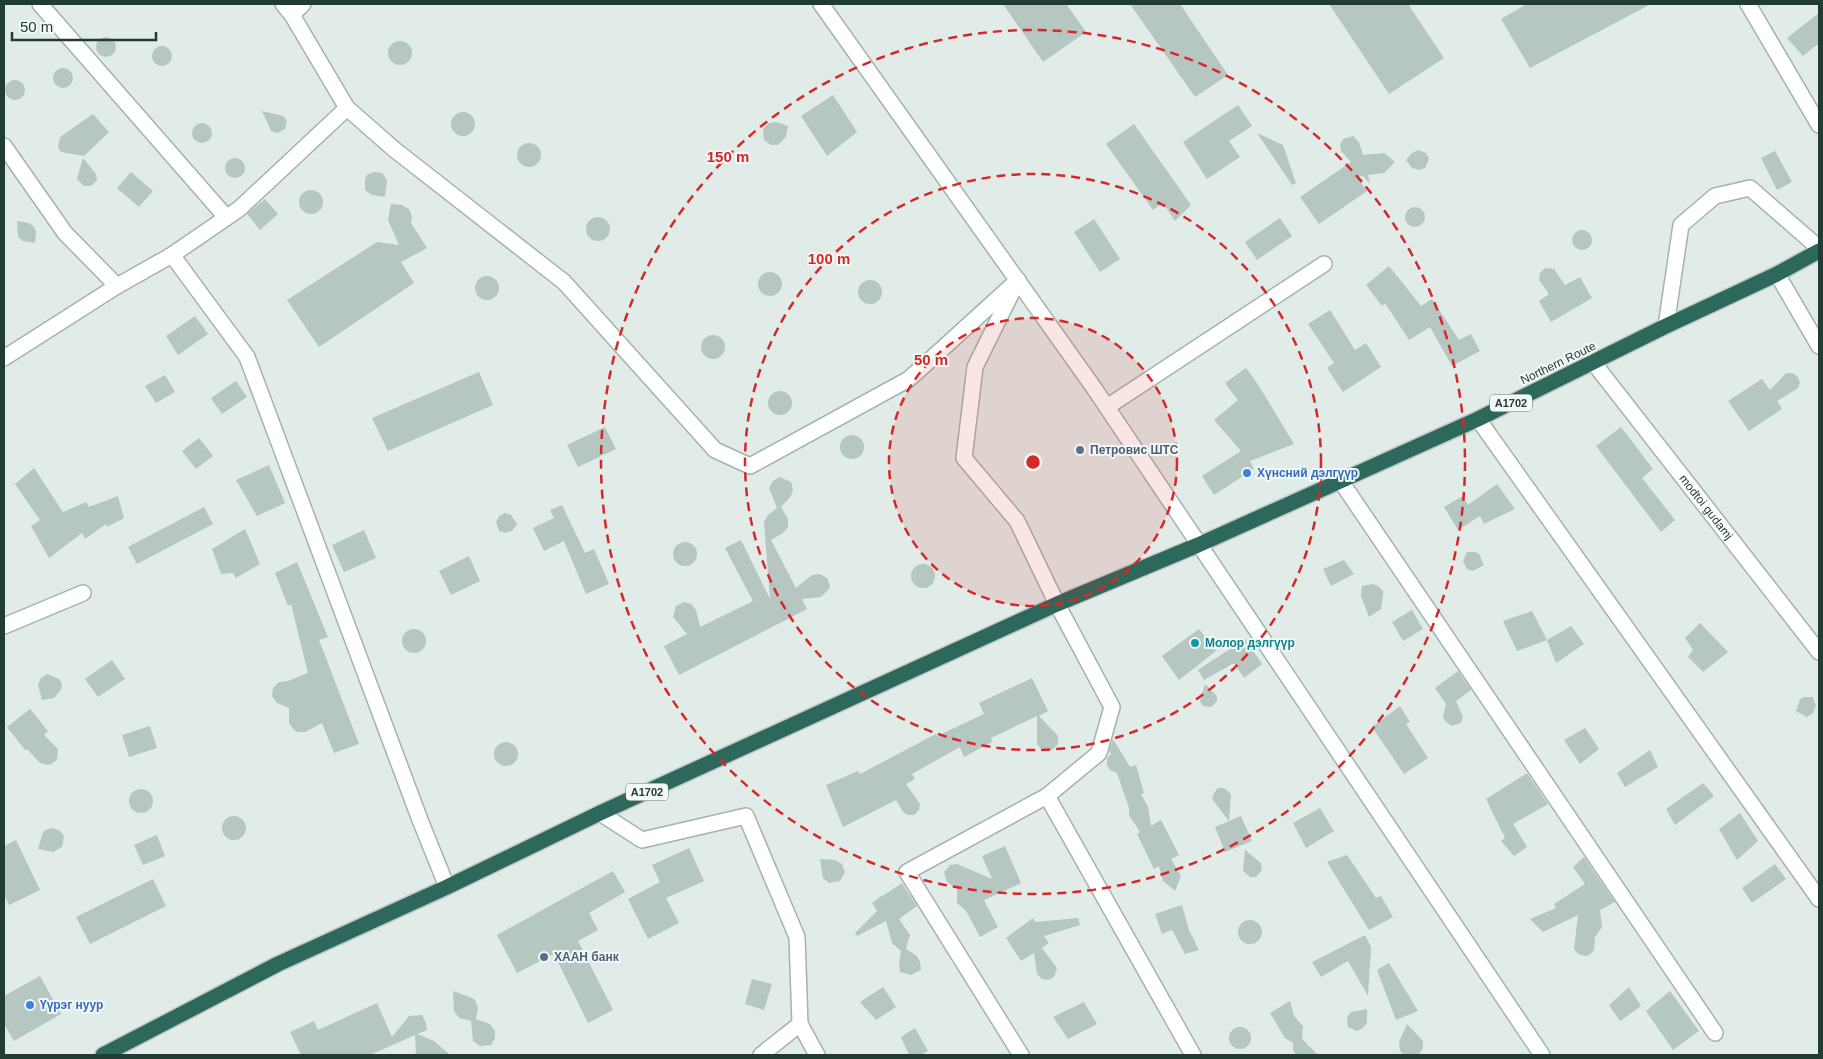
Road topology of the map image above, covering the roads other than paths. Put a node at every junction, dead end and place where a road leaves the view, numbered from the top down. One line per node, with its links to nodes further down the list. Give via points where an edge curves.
1 (40, 4): 9 (street)
2 (303, 4): 5 (street)
3 (821, 4): 14 (street)
4 (1748, 4): 7 (street)
5 (288, 9): 6 (street)
6 (347, 108): 9 (street); 14 (street, via 395,150 564,282 716,450 750,466 909,379)
7 (1819, 125)
8 (4, 146): 15 (street, via 65,233)
9 (226, 217): 11 (street)
10 (1819, 249): 13 (highway, Northern Route / A1702); 16 (street, via 1750,188 1715,196 1681,225)
11 (172, 255): 15 (street); 30 (street, via 247,357 416,810)
12 (1324, 264): 20 (street)
13 (1777, 274): 16 (highway, Northern Route / A1702); 17 (street)
14 (1018, 280): 20 (street); 25 (street, via 975,368 964,458 1017,521)
15 (117, 286): 18 (street)
16 (1666, 326): 19 (highway, Northern Route / A1702)
17 (1819, 346)
18 (4, 358)
19 (1594, 362): 21 (highway, Northern Route / A1702); 27 (street, modtoi gudamj)
20 (1107, 407): 23 (street)
21 (1478, 419): 22 (highway, Northern Route / A1702); 31 (street)
22 (1340, 480): 23 (highway, Northern Route / A1702); 33 (street)
23 (1198, 544): 25 (highway, A1702); 39 (street)
24 (84, 594): 26 (street)
25 (1057, 604): 28 (street, via 1112,707 1099,753); 29 (highway, A1702)
26 (4, 626)
27 (1819, 652)
28 (1048, 796): 37 (street, via 907,872); 38 (street)
29 (600, 813): 30 (highway, A1702); 32 (street, via 642,840 746,816 797,937)
30 (448, 887): 34 (highway, A1702, via 278,964)
31 (1819, 899)
32 (800, 1024): 35 (street); 36 (street)
33 (1715, 1032)
34 (103, 1055)
35 (761, 1055)
36 (817, 1055)
37 (1021, 1055)
38 (1193, 1055)
39 (1542, 1055)

